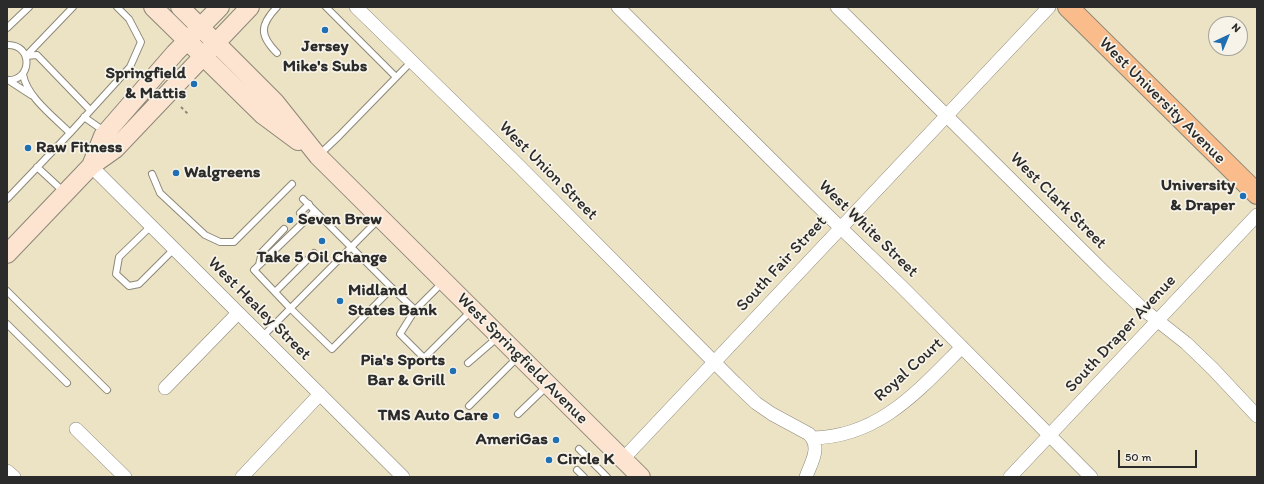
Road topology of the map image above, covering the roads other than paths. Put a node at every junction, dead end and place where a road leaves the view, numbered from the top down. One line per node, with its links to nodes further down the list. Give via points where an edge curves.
1 (29, 7): 15 (lane)
2 (73, 7): 21 (lane)
3 (117, 7): 28 (lane, via 129,19 141,42 130,67)
4 (153, 7): 17 (main road, West Springfield Avenue)
5 (180, 7): 16 (main road, West Springfield Avenue)
6 (220, 7): 16 (main road)
7 (250, 7): 18 (main road)
8 (278, 7): 20 (lane, via 268,17 264,26 266,41)
9 (326, 7): 25 (lane)
10 (356, 7): 23 (street, West Union Street)
11 (618, 7): 48 (street, West White Street)
12 (837, 7): 29 (street, West Clark Street)
13 (1050, 7): 29 (street, South Fair Street)
14 (1068, 7): 39 (main road, West University Avenue)
15 (7, 28)
16 (200, 28): 17 (main road); 18 (main road, West Springfield Avenue)
17 (187, 41): 22 (main road, West Springfield Avenue); 32 (main road)
18 (216, 43): 22 (main road); 33 (main road, West Springfield Avenue, via 275,102)
19 (7, 45): 21 (lane, via 19,47)
20 (277, 53)
21 (26, 56): 24 (lane); 28 (lane, via 36,56)
22 (203, 57): 33 (main road, West Springfield Avenue, via 263,115); 34 (main road, via 115,149)
23 (412, 61): 25 (lane); 69 (street, West Union Street)
24 (23, 74): 26 (lane, via 15,80); 27 (lane, via 24,82)
25 (396, 77): 33 (lane)
26 (8, 80): 27 (lane)
27 (34, 97): 31 (lane)
28 (90, 110): 30 (lane)
29 (946, 115): 48 (street, South Fair Street); 63 (street, West Clark Street, via 1106,274)
30 (84, 117): 31 (lane); 32 (lane)
31 (70, 133): 35 (lane)
32 (106, 133): 34 (main road)
33 (318, 156): 46 (main road, West Springfield Avenue)
34 (90, 166): 38 (main road); 47 (street, West Healey Street)
35 (38, 167): 38 (lane); 40 (lane)
36 (152, 174): 37 (lane, via 160,193 205,235 220,242 234,242)
37 (292, 184)
38 (65, 193): 53 (main road)
39 (1257, 194)
40 (7, 199)
41 (303, 199): 42 (lane)
42 (308, 204): 43 (lane); 44 (lane)
43 (315, 211): 50 (lane); 54 (lane)
44 (300, 213)
45 (1257, 215): 63 (street, South Draper Avenue)
46 (380, 218): 50 (lane); 55 (main road, West Springfield Avenue)
47 (150, 226): 51 (street, West Healey Street); 51 (lane, via 119,257 116,274 129,286 139,284)
48 (840, 228): 67 (street, West White Street); 69 (street, South Fair Street)
49 (284, 229): 54 (lane, via 262,252)
50 (351, 247): 56 (lane); 59 (lane)
51 (174, 249): 62 (street, West Healey Street)
52 (314, 253): 58 (lane)
53 (7, 254)
54 (260, 265): 58 (lane, via 254,270)
55 (444, 281): 60 (lane); 61 (main road, West Springfield Avenue)
56 (392, 288): 59 (lane, via 332,349); 60 (lane)
57 (7, 291): 74 (lane)
58 (275, 292): 59 (lane)
59 (290, 308): 65 (lane)
60 (415, 310): 61 (lane, via 400,334 424,358)
61 (472, 310): 66 (main road, West Springfield Avenue)
62 (238, 313): 65 (street, West Healey Street); 73 (street)
63 (1158, 320): 78 (street, West Clark Street, via 1197,353); 80 (street, South Draper Avenue)
64 (7, 324): 71 (lane)
65 (262, 336): 75 (street, West Healey Street)
66 (499, 336): 68 (main road, West Springfield Avenue); 70 (lane)
67 (962, 347): 80 (street, West White Street); 81 (street, Royal Court, via 922,387 886,416 852,432)
68 (519, 356): 72 (main road, West Springfield Avenue); 76 (lane)
69 (714, 362): 81 (street, via 756,403); 83 (street, South Fair Street)
70 (468, 363)
71 (67, 383)
72 (548, 385): 77 (lane); 83 (main road, West Springfield Avenue)
73 (166, 388)
74 (107, 390)
75 (320, 394): 88 (street); 89 (street, West Healey Street)
76 (469, 406)
77 (518, 414)
78 (1257, 416)
79 (76, 429): 87 (street)
80 (1050, 435): 94 (street, South Draper Avenue); 95 (street, West White Street)
81 (812, 438): 93 (street, via 816,446)
82 (578, 449): 91 (lane)
83 (623, 459): 92 (main road, West Springfield Avenue)
84 (577, 470): 90 (lane)
85 (7, 471): 86 (street)
86 (14, 477)
87 (125, 477)
88 (242, 477)
89 (403, 477)
90 (584, 477)
91 (607, 477)
92 (641, 477)
93 (806, 477)
94 (1010, 477)
95 (1091, 477)

